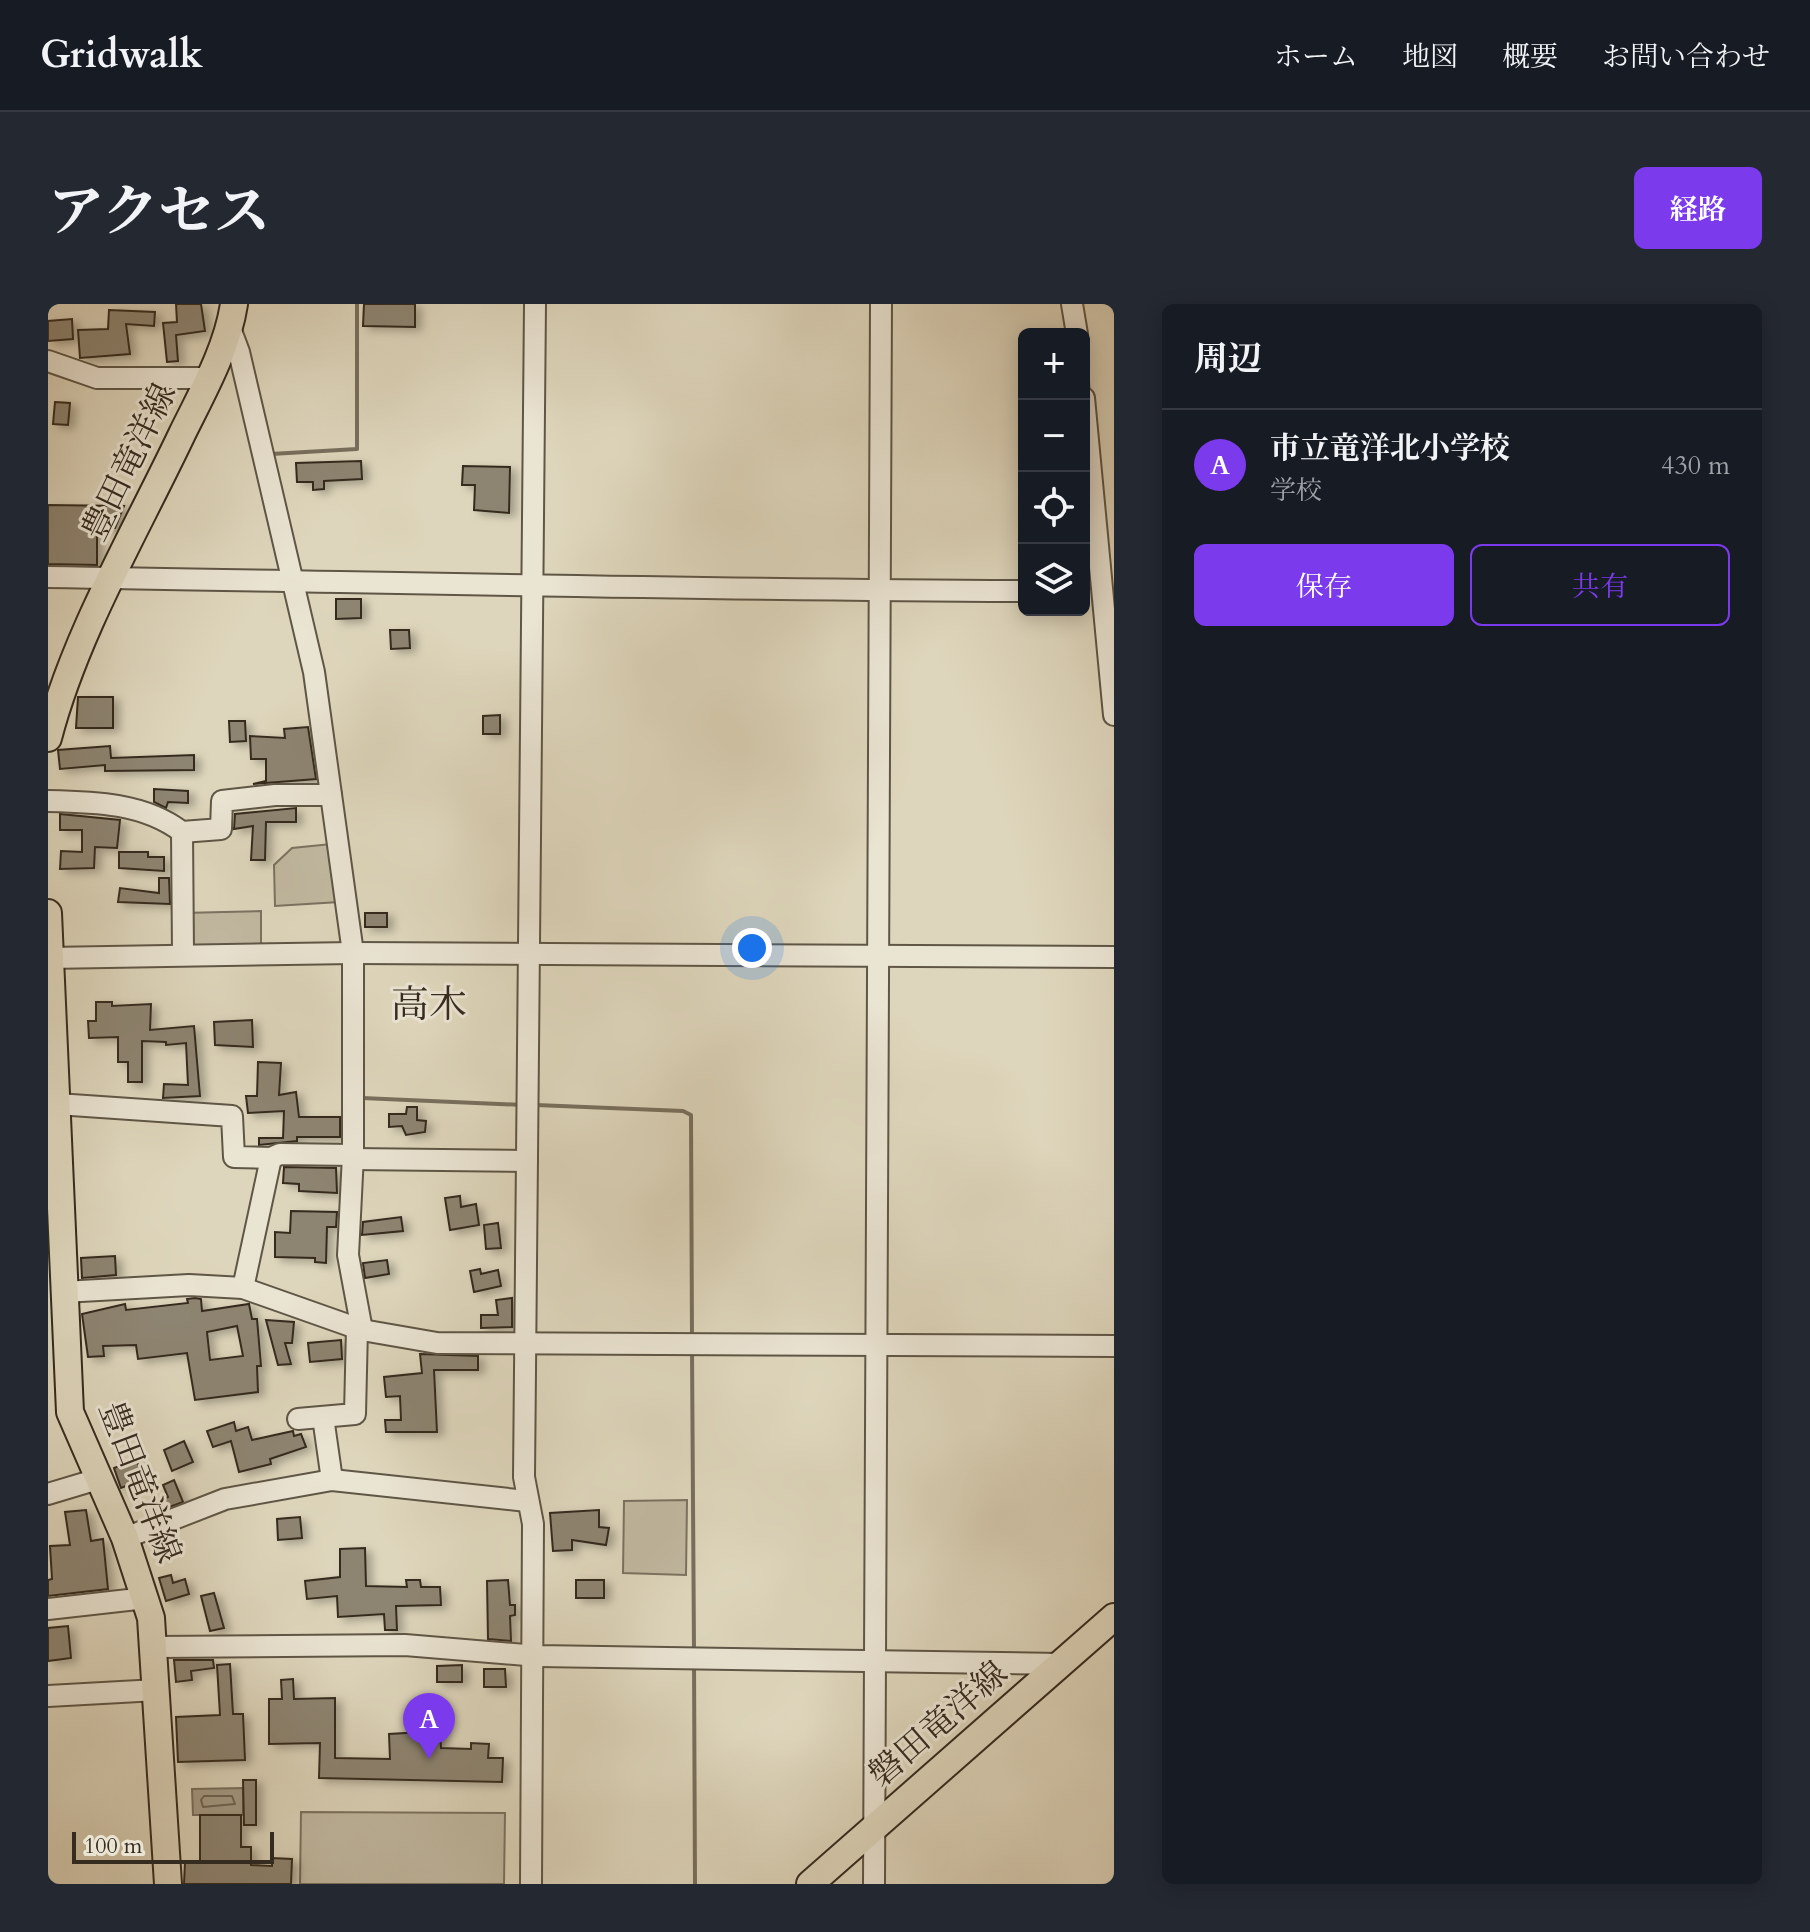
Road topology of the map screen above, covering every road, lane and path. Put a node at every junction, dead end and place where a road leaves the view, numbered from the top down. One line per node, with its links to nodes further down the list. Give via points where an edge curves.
1 (535, 304): 12 (street)
2 (881, 304): 13 (street)
3 (1072, 304): 5 (street)
4 (232, 316): 7 (main road, 豊田竜洋線); 11 (street)
5 (1076, 328)
6 (48, 361): 7 (street, via 97,378)
7 (209, 378): 10 (main road, 豊田竜洋線)
8 (1084, 400): 15 (street)
9 (48, 577): 10 (street)
10 (113, 578): 11 (street); 17 (main road, 豊田竜洋線)
11 (294, 579): 12 (street); 18 (street, via 314,672)
12 (531, 588): 13 (street); 24 (street)
13 (879, 590): 14 (street); 25 (street)
14 (1018, 591)
15 (1100, 591): 16 (street)
16 (1114, 715)
17 (48, 738)
18 (331, 795): 20 (street, via 222,801 221,829); 22 (street)
19 (48, 801): 20 (street, via 117,803 131,812 164,818)
20 (182, 832): 23 (street)
21 (48, 913): 27 (main road, 豊田竜洋線)
22 (353, 953): 23 (street); 24 (street); 29 (street)
23 (183, 954): 27 (street)
24 (528, 954): 25 (street); 31 (street)
25 (878, 954): 26 (street); 36 (street)
26 (1114, 957)
27 (49, 958): 28 (main road, 豊田竜洋線)
28 (54, 1113): 30 (street, via 232,1116 234,1157); 33 (main road, 豊田竜洋線)
29 (352, 1157): 30 (street); 31 (street); 34 (street, via 348,1255)
30 (271, 1158): 32 (street)
31 (527, 1161): 35 (street)
32 (243, 1288): 33 (street, via 189,1285); 34 (street)
33 (63, 1292): 38 (main road, 豊田竜洋線)
34 (359, 1329): 35 (street, via 437,1343); 39 (street, via 355,1414)
35 (526, 1342): 36 (street); 44 (street)
36 (876, 1345): 37 (street); 51 (street)
37 (1114, 1346)
38 (56, 1347): 41 (main road, 豊田竜洋線, via 70,1412)
39 (323, 1417): 40 (street); 42 (street)
40 (298, 1419)
41 (98, 1479): 43 (street); 45 (main road, 豊田竜洋線)
42 (332, 1480): 44 (street); 45 (street, via 225,1499)
43 (48, 1494)
44 (527, 1501): 50 (street, via 533,1524)
45 (125, 1538): 46 (main road, 豊田竜洋線)
46 (146, 1598): 47 (street); 49 (main road, 豊田竜洋線)
47 (48, 1609)
48 (1114, 1617): 52 (main road, 磐田竜洋線)
49 (155, 1647): 50 (street, via 405,1645); 53 (main road, 豊田竜洋線)
50 (531, 1656): 51 (street); 57 (street)
51 (874, 1663): 52 (street); 55 (street)
52 (1060, 1664): 55 (main road, 磐田竜洋線)
53 (157, 1690): 54 (street); 56 (main road, 豊田竜洋線)
54 (48, 1696)
55 (874, 1828): 58 (main road, 磐田竜洋線); 59 (street)
56 (168, 1884)
57 (531, 1884)
58 (810, 1884)
59 (874, 1884)

